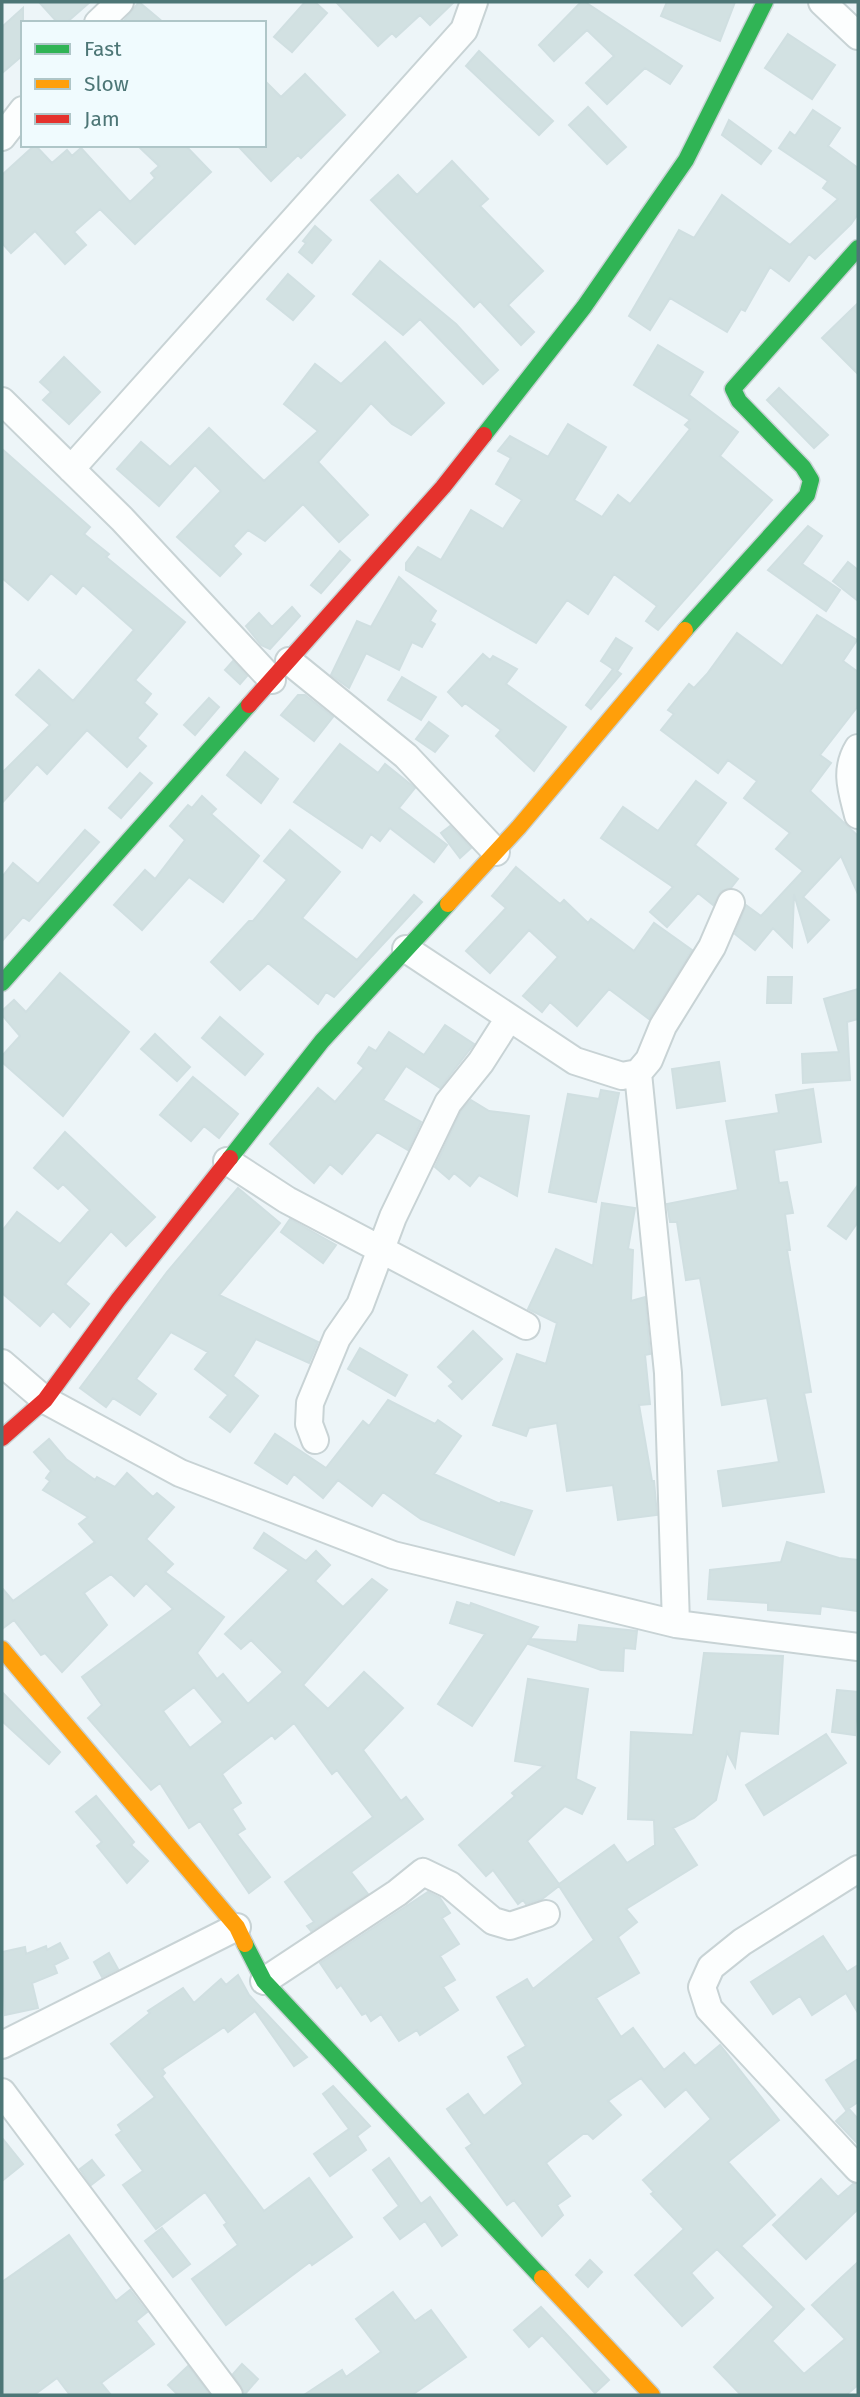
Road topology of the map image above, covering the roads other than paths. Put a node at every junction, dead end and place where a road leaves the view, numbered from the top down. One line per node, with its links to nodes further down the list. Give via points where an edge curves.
1 (120, 2): 5 (street)
2 (474, 2): 11 (street, via 464,30)
3 (765, 2): 12 (street, via 686,160 584,307 443,487)
4 (822, 2): 6 (street)
5 (99, 21)
6 (858, 36)
7 (21, 113): 8 (street)
8 (2, 137)
9 (858, 248): 15 (street, via 733,389 739,401 803,467 811,480 807,495)
10 (2, 401): 11 (street)
11 (71, 469): 12 (street)
12 (280, 670): 15 (street, via 406,755); 18 (street)
13 (858, 748): 14 (street, via 849,775)
14 (858, 815)
15 (496, 852): 17 (street)
16 (731, 903): 20 (street, via 712,947)
17 (406, 949): 19 (street); 21 (street, via 322,1041)
18 (2, 983)
19 (509, 1018): 20 (street, via 575,1061 622,1076); 22 (street, via 448,1103)
20 (638, 1073): 28 (street, via 668,1373)
21 (227, 1161): 22 (street, via 287,1200); 25 (street)
22 (382, 1249): 23 (street); 27 (street, via 360,1305 337,1338 310,1403 309,1424)
23 (526, 1326)
24 (2, 1363): 25 (street)
25 (45, 1400): 26 (street); 28 (street, via 180,1473 393,1555)
26 (2, 1438)
27 (315, 1440)
28 (677, 1624): 29 (street)
29 (858, 1647)
30 (2, 1649): 33 (street)
31 (858, 1869): 37 (street, via 743,1942 711,1967 702,1987 709,2009)
32 (546, 1914): 34 (street, via 510,1926 493,1921 450,1885 423,1872)
33 (237, 1927): 34 (street); 35 (street)
34 (264, 1980): 39 (street)
35 (2, 2045)
36 (2, 2092): 38 (street)
37 (858, 2169)
38 (229, 2395)
39 (652, 2395)

